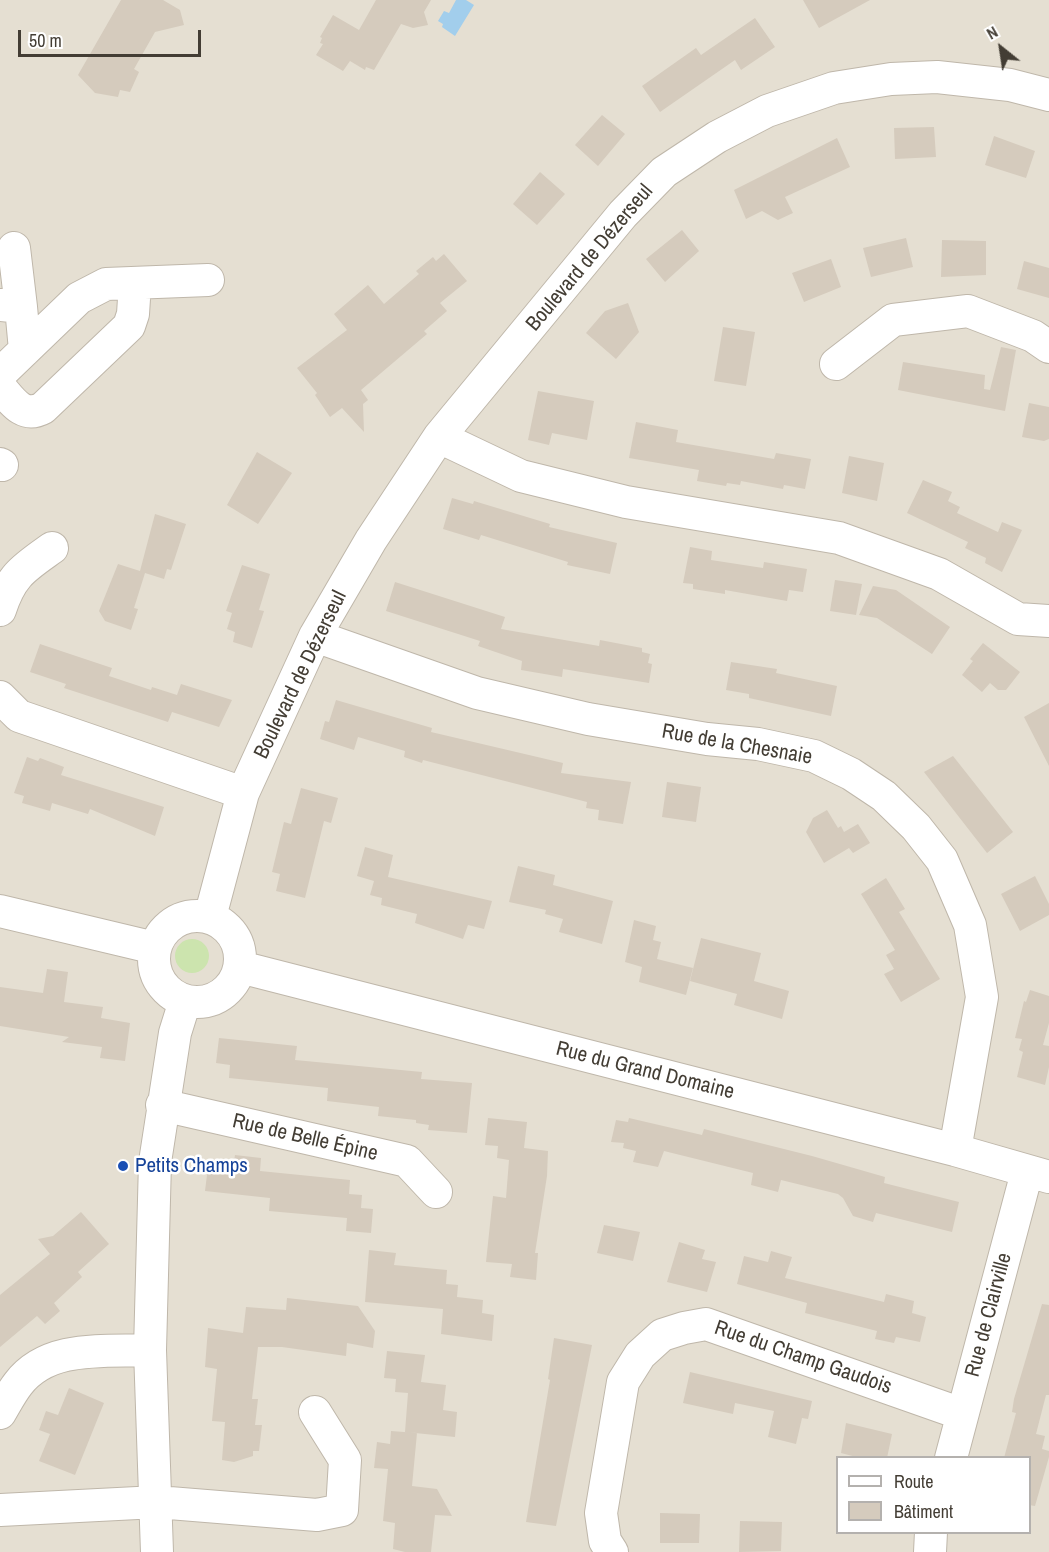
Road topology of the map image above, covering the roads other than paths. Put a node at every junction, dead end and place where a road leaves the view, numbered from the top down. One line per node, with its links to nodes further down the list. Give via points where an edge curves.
1 (1049, 95): 11 (street, Boulevard de Dézerseul, via 1010,85 937,78 891,79 834,88 767,111 717,137 664,172 623,214)
2 (14, 248): 5 (street)
3 (208, 280): 4 (street)
4 (135, 283): 7 (street, via 106,284 93,289); 10 (street, via 129,326 43,408 33,412 22,410)
5 (11, 306): 7 (street)
6 (1049, 346): 8 (street, via 968,311 894,320)
7 (25, 350): 9 (street)
8 (836, 364)
9 (0, 374)
10 (0, 387)
11 (439, 437): 14 (street, via 531,478 626,502 838,538 939,574 1018,619); 15 (street, Boulevard de Dézerseul, via 371,540)
12 (52, 548): 13 (street, via 23,569 8,586)
13 (0, 610)
14 (1049, 621)
15 (315, 636): 17 (street, Boulevard de Dézerseul); 24 (street, Rue de la Chesnaie, via 477,693 588,719 814,756 885,796 916,826 942,860 970,925 982,997)
16 (0, 697): 17 (street, via 19,716)
17 (243, 793): 19 (street, Boulevard de Dézerseul)
18 (0, 911): 20 (street)
19 (210, 917): 20 (street, via 182,918 165,930); 21 (street, via 232,933 239,946)
20 (155, 948): 22 (street, via 153,962 163,987)
21 (240, 967): 22 (street, via 233,985 224,994 205,1002); 24 (street, Rue du Grand Domaine)
22 (185, 1001): 23 (street)
23 (162, 1106): 26 (street, Rue de Belle Épine, via 407,1161); 27 (street, via 155,1162)
24 (955, 1150): 25 (street, Rue du Grand Domaine)
25 (1038, 1175): 30 (street, Rue de Clairville)
26 (436, 1192)
27 (150, 1350): 29 (street, via 60,1354 19,1383); 32 (street)
28 (315, 1412): 32 (street, via 345,1460 342,1510 317,1515)
29 (0, 1413)
30 (962, 1414): 31 (street, Rue de Clairville); 36 (street, Rue du Champ Gaudois, via 706,1324 662,1335 640,1355 623,1382 601,1513 605,1541)
31 (952, 1456)
32 (157, 1502): 33 (street); 35 (street)
33 (0, 1510)
34 (931, 1534): 37 (street)
35 (157, 1552)
36 (612, 1552)
37 (930, 1552)

